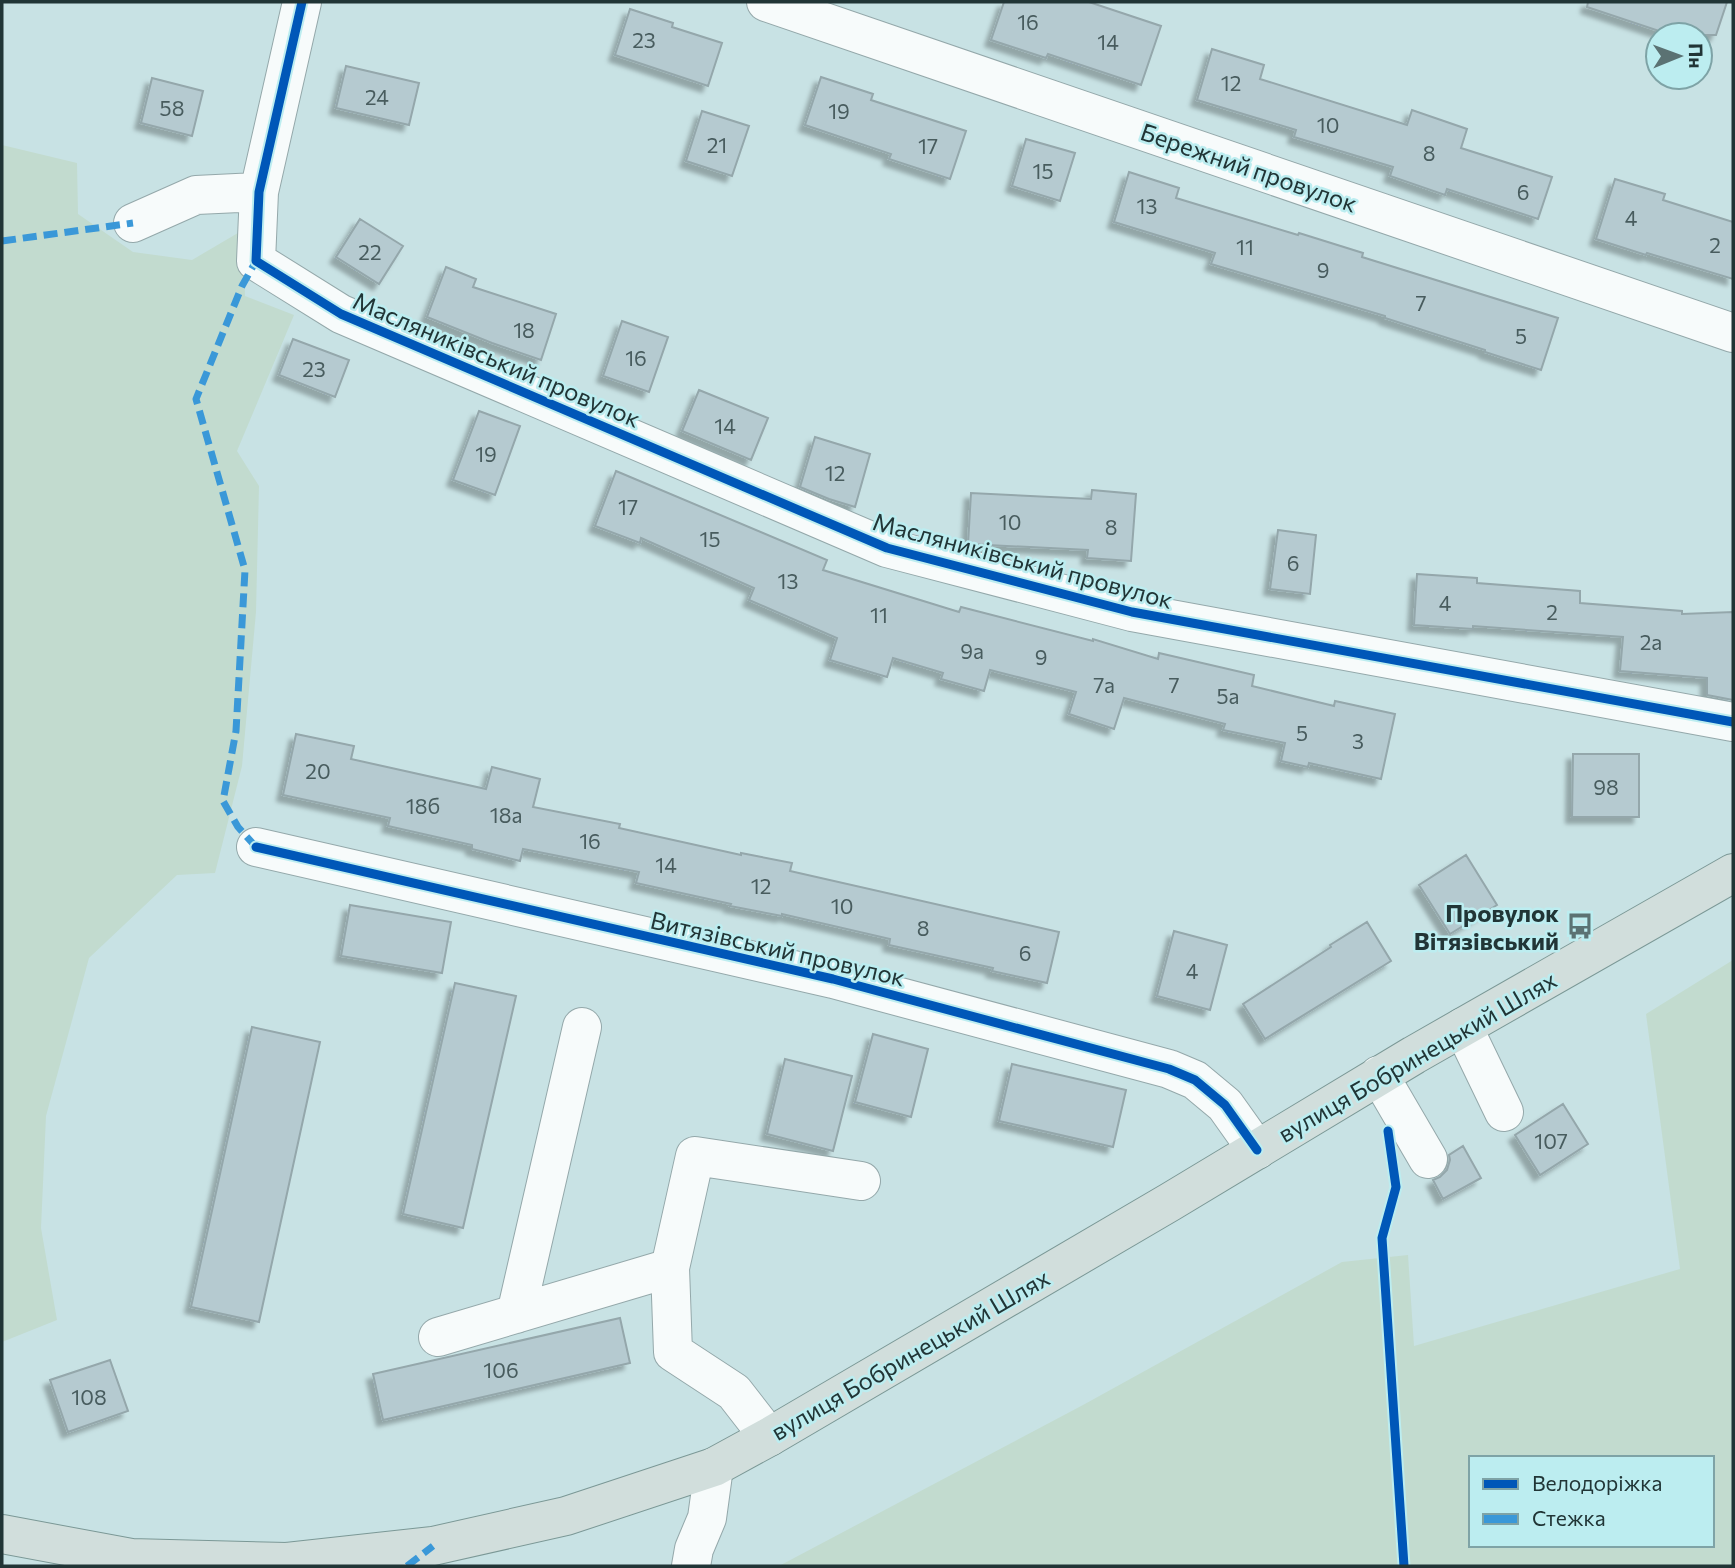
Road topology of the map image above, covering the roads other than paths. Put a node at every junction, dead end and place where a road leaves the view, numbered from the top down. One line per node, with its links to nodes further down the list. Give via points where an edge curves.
1 (302, 2): 3 (street)
2 (766, 2): 5 (street, Бережний провулок)
3 (259, 192): 4 (street, via 196,195); 6 (street, Масляниківський провулок, via 256,261 341,314 887,548 1132,612)
4 (132, 223)
5 (1733, 332)
6 (1733, 722)
7 (256, 847): 13 (street, Витязівський провулок, via 833,979 1169,1069 1195,1080 1224,1105)
8 (1733, 873): 10 (main road, вулиця Бобринецький Шлях)
9 (582, 1027): 17 (street)
10 (1463, 1027): 11 (main road, вулиця Бобринецький Шлях); 12 (street)
11 (1379, 1076): 13 (main road, вулиця Бобринецький Шлях); 14 (street)
12 (1504, 1112)
13 (1257, 1150): 19 (main road, вулиця Бобринецький Шлях)
14 (1427, 1159)
15 (861, 1181): 16 (street, via 695,1156)
16 (670, 1268): 17 (street); 19 (street, via 673,1352 734,1392)
17 (516, 1314): 18 (street)
18 (438, 1337)
19 (769, 1437): 20 (main road, вулиця Бобринецький Шлях)
20 (714, 1468): 21 (main road, вулиця Бобринецький Шлях, via 566,1516 433,1546 287,1562 131,1558); 22 (street, via 707,1518)
21 (2, 1534)
22 (691, 1566)

